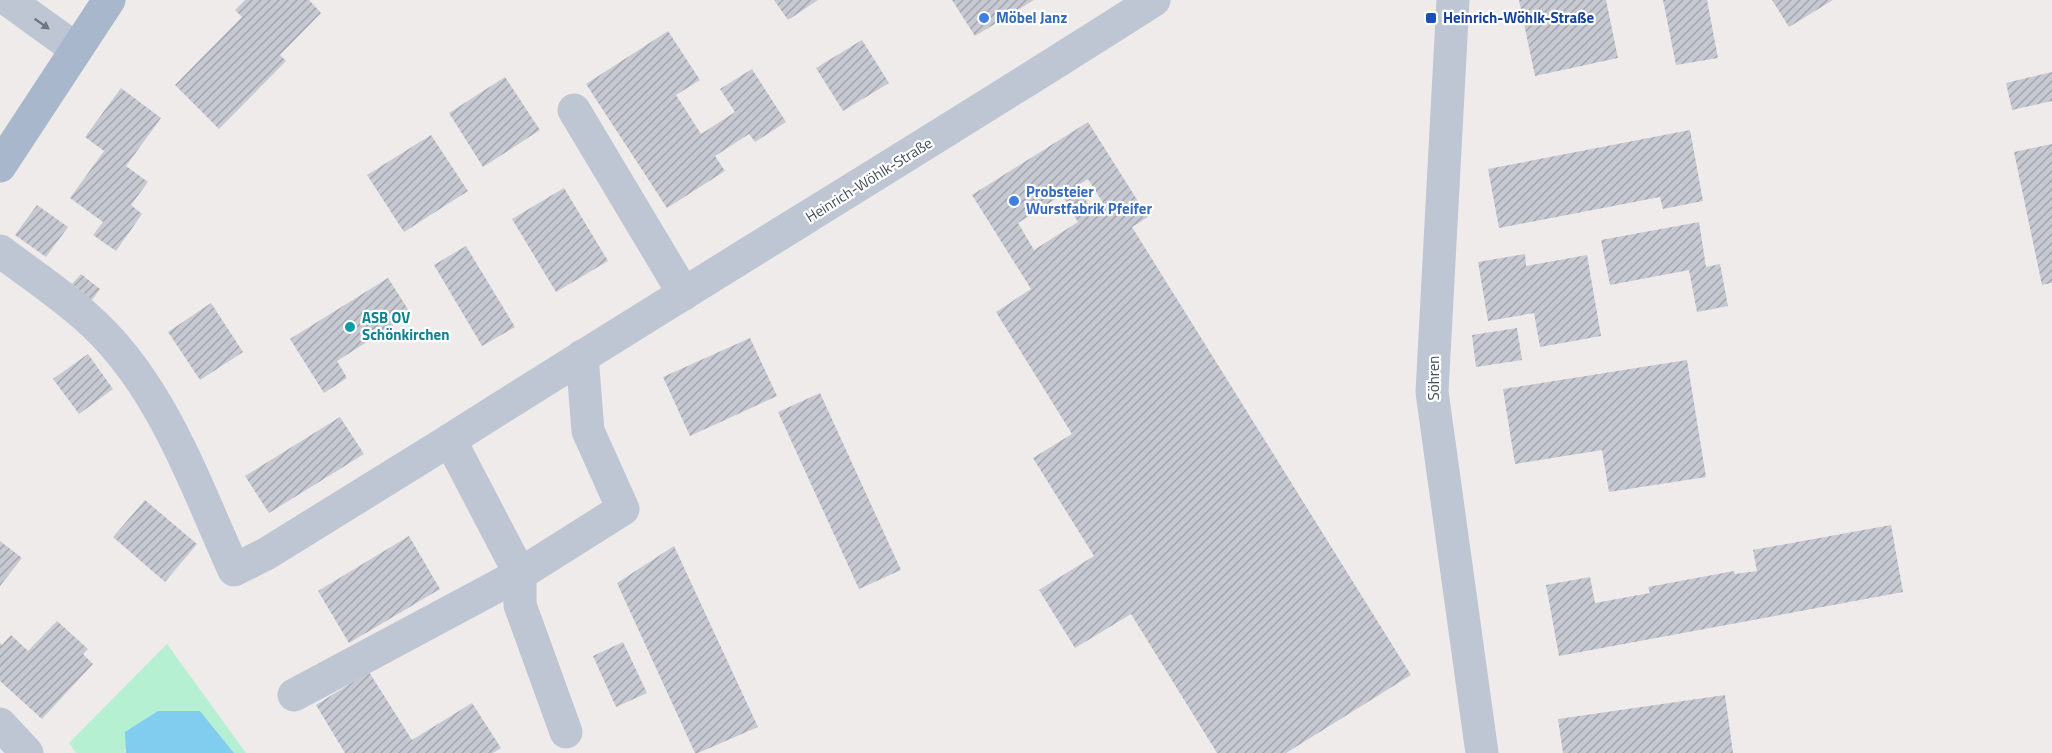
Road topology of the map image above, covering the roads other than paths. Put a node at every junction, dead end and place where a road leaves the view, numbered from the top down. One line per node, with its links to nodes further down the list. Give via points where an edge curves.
1 (8, 0): 5 (street, one-way to 5)
2 (1154, 0): 9 (street, Heinrich-Wöhlk-Straße)
3 (1454, 0): 17 (street, Söhren, via 1432,392)
4 (100, 4): 5 (main road)
5 (76, 49): 7 (main road)
6 (574, 110): 9 (street)
7 (0, 166)
8 (0, 251): 11 (street, Heinrich-Wöhlk-Straße, via 85,315 143,382 167,424 234,570)
9 (684, 294): 10 (street, Heinrich-Wöhlk-Straße)
10 (582, 356): 11 (street, Heinrich-Wöhlk-Straße); 12 (street, via 588,431 623,509)
11 (450, 440): 12 (street)
12 (520, 574): 13 (street); 15 (street, via 520,605)
13 (294, 695)
14 (0, 724): 16 (street)
15 (566, 732)
16 (27, 753)
17 (1482, 753)

